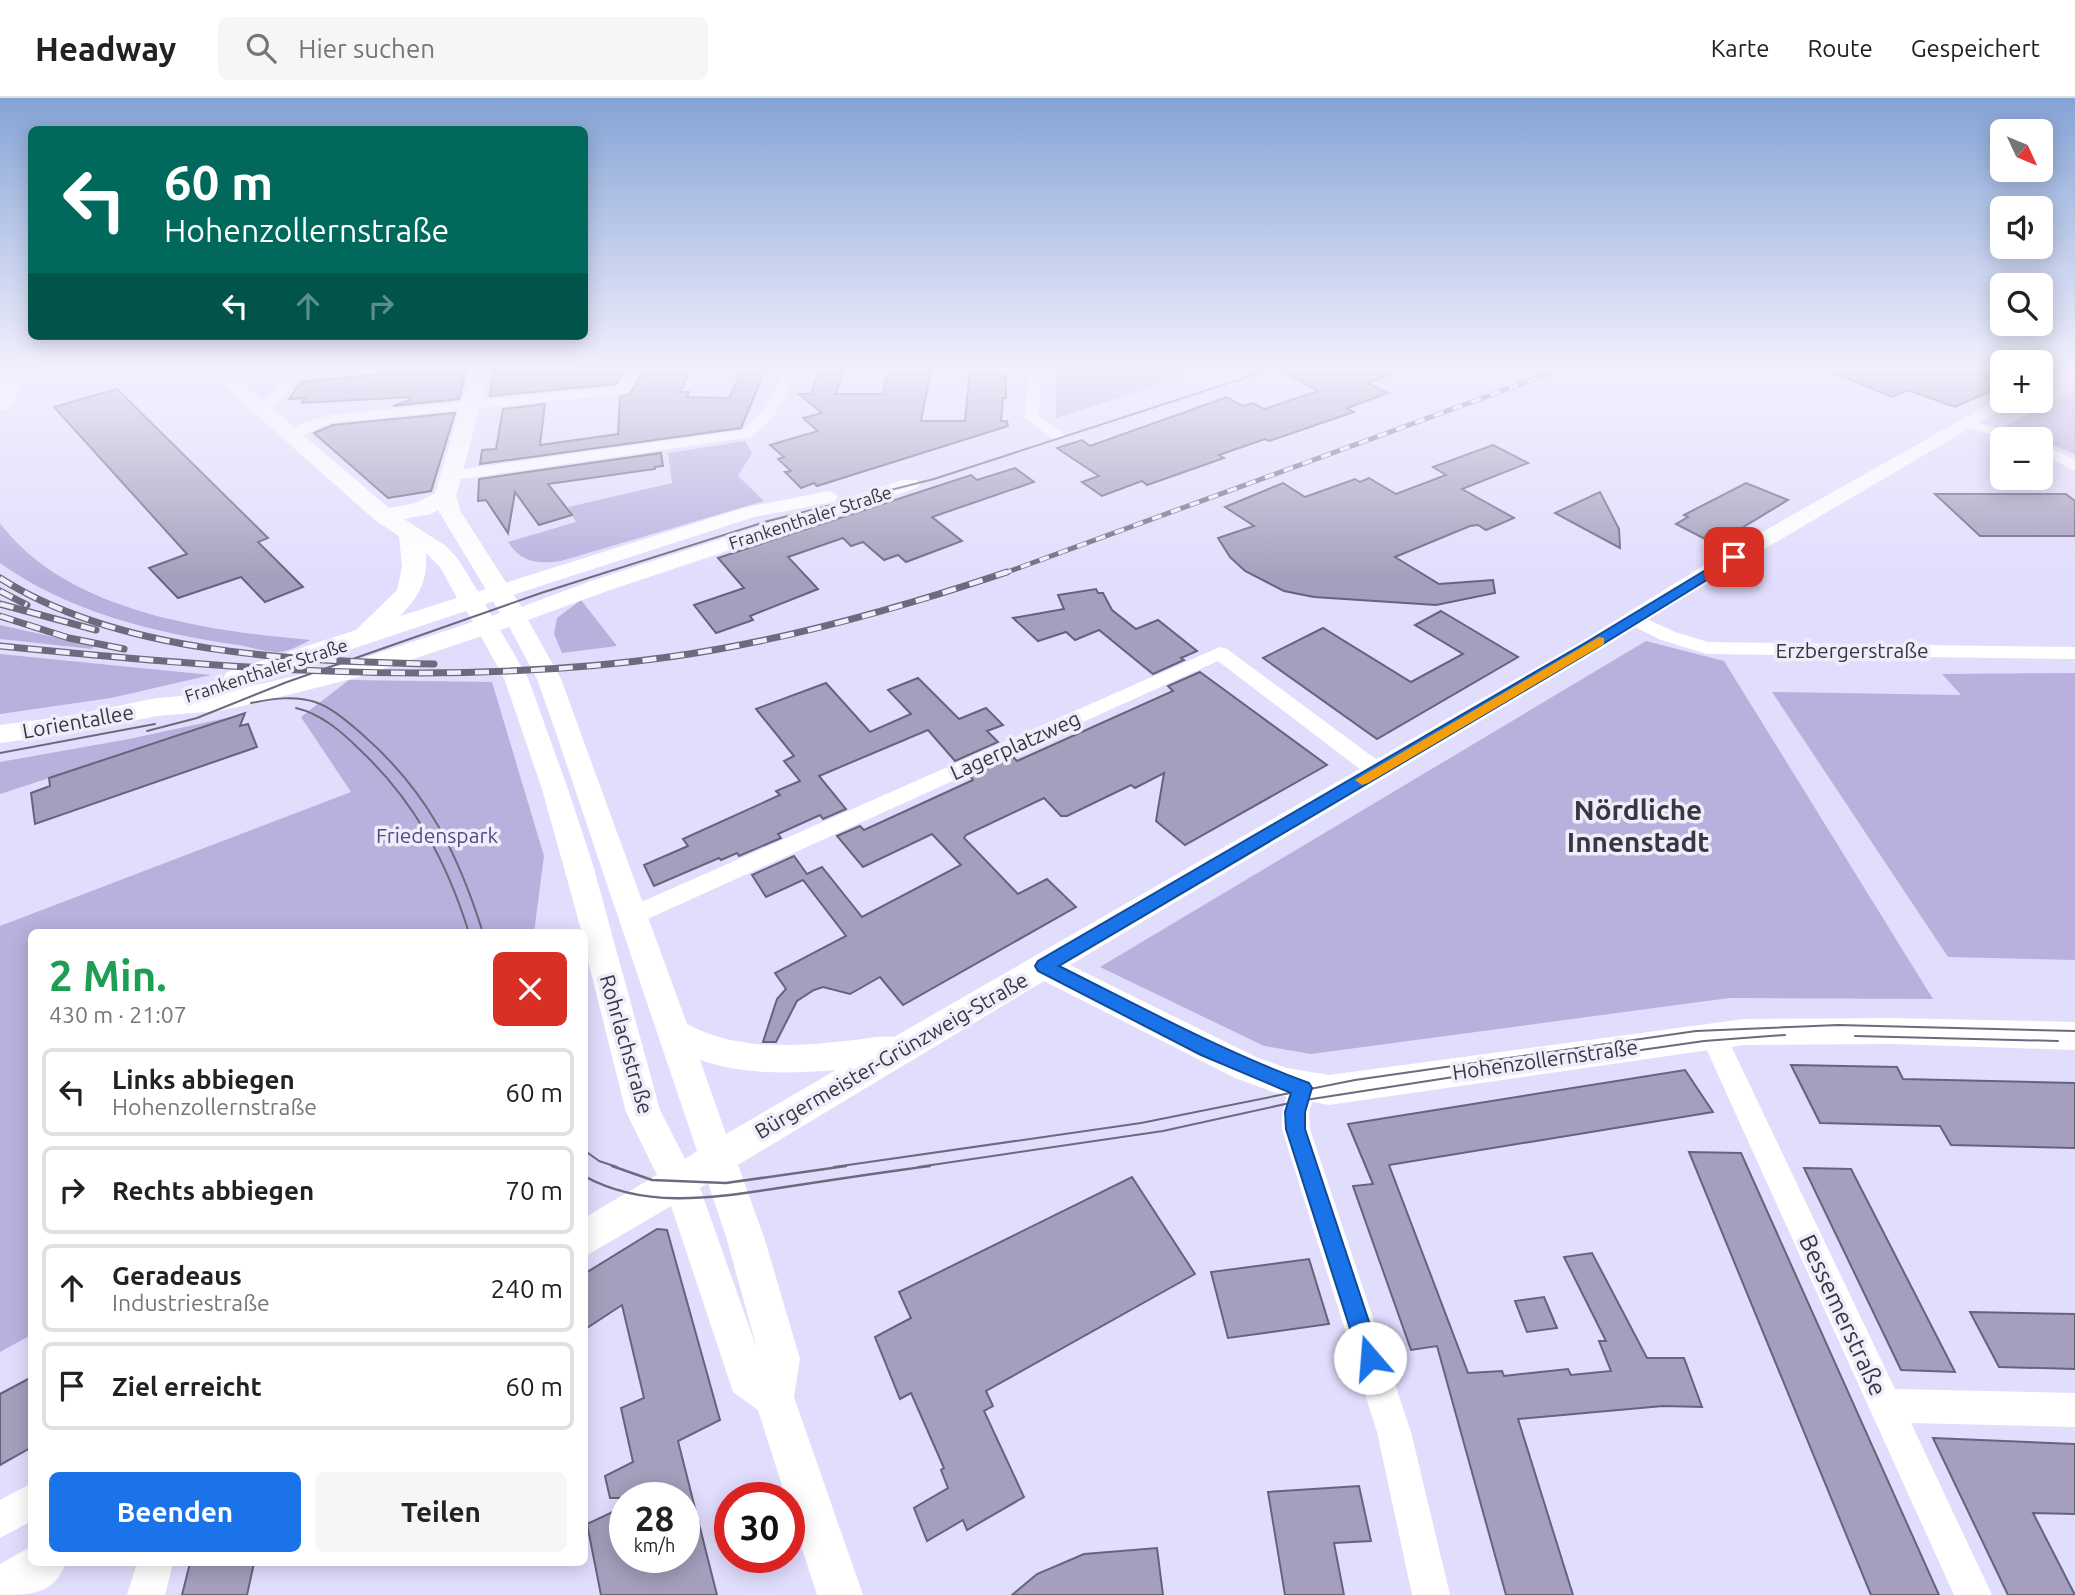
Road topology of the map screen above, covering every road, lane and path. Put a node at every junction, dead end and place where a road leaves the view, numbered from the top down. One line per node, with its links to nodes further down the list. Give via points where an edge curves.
1 (296, 440): 8 (main road)
2 (460, 440): 7 (main road)
3 (712, 440): 7 (street)
4 (1936, 440): 13 (street, Bürgermeister-Grünzweig-Straße)
5 (2053, 453): 6 (street)
6 (2075, 466)
7 (447, 486): 8 (main road, via 423,509); 10 (main road, via 450,512)
8 (384, 516): 9 (main road)
9 (410, 533): 11 (main road, via 450,564); 15 (main road, via 416,563 411,588)
10 (500, 591): 11 (street, Frankenthaler Straße); 12 (main road); 12 (street, Frankenthaler Straße, via 750,512 910,484)
11 (472, 601): 14 (street, Rohrlachstraße); 15 (main road, Frankenthaler Straße)
12 (515, 617): 14 (main road, Frankenthaler Straße); 20 (street, Rohrlachstraße, via 549,679)
13 (1634, 619): 16 (street, Erzbergerstraße, via 1707,648); 19 (street, Bürgermeister-Grünzweig-Straße)
14 (486, 627): 17 (main road, Frankenthaler Straße, via 350,671 218,702); 28 (street, Rohrlachstraße, via 524,698 579,865 639,1100)
15 (360, 639): 17 (main road, Frankenthaler Straße)
16 (2075, 653)
17 (157, 707): 18 (main road, Lorientallee)
18 (0, 734)
19 (1377, 771): 20 (street, Lagerplatzweg, via 1220,653); 21 (street, Bürgermeister-Grünzweig-Straße)
20 (632, 916): 22 (street, Rohrlachstraße)
21 (1044, 966): 25 (street, Bürgermeister-Grünzweig-Straße); 26 (street, Hohenzollernstraße, via 1207,1050)
22 (672, 1032): 25 (street, via 706,1048 743,1056 819,1057); 27 (street, Rohrlachstraße)
23 (1713, 1035): 24 (street, Hohenzollernstraße, via 1797,1030); 26 (street, Hohenzollernstraße, via 1329,1090); 31 (street, Bessemerstraße)
24 (2075, 1036)
25 (904, 1049): 27 (street, Bürgermeister-Grünzweig-Straße)
26 (1303, 1088): 40 (street, via 1295,1112 1296,1129 1394,1432)
27 (717, 1158): 28 (street, Bürgermeister-Grünzweig-Straße); 30 (street, Rohrlachstraße, via 780,1359)
28 (679, 1181): 29 (street, Bürgermeister-Grünzweig-Straße); 30 (street, Rohrlachstraße, via 747,1378)
29 (588, 1237)
30 (774, 1396): 39 (street, Rohrlachstraße)
31 (1886, 1406): 32 (street); 41 (street, Bessemerstraße)
32 (2075, 1410)
33 (28, 1502): 34 (street)
34 (0, 1520)
35 (39, 1566): 37 (street)
36 (154, 1566): 38 (street)
37 (0, 1589)
38 (146, 1595)
39 (840, 1595)
40 (1431, 1595)
41 (1973, 1595)

